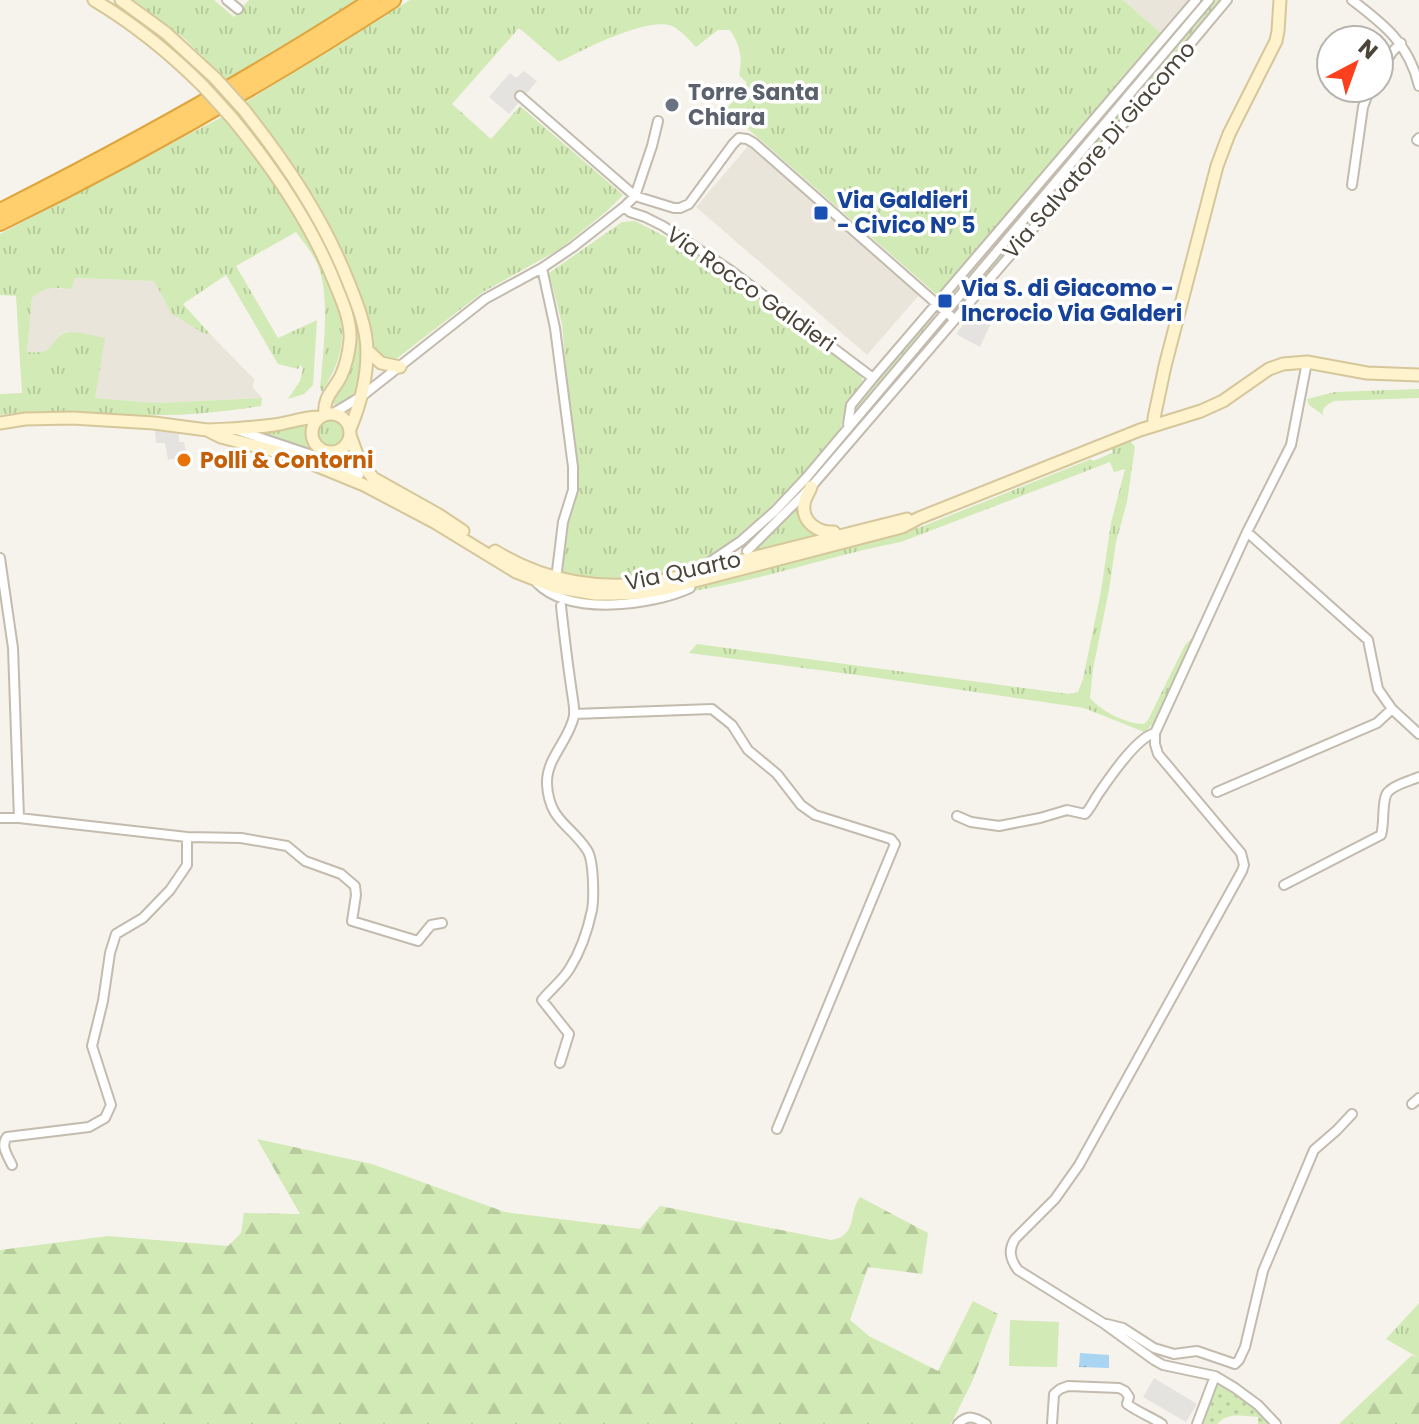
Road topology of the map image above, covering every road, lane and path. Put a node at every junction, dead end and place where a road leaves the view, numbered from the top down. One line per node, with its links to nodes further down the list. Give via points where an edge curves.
1 (94, 0): 32 (street, bridge, via 172,55 203,86 268,163 298,209 324,257 349,329 342,374)
2 (121, 0): 27 (street, bridge, via 215,78 283,161 326,231 354,296)
3 (227, 0): 11 (street)
4 (372, 0): 21 (highway, via 200,105)
5 (393, 0): 22 (highway, via 211,112)
6 (1196, 0): 24 (street, Via Salvatore Di Giacomo)
7 (1209, 0): 25 (street, Via Salvatore Di Giacomo)
8 (1227, 0): 26 (street, Via Salvatore Di Giacomo)
9 (1280, 0): 37 (street, via 1276,41 1217,166)
10 (1352, 0): 12 (street)
11 (238, 9)
12 (1401, 43): 13 (street); 14 (street)
13 (1395, 49)
14 (1419, 86)
15 (520, 96): 19 (street)
16 (1364, 104): 18 (street)
17 (658, 121): 19 (street)
18 (1352, 185)
19 (635, 196): 20 (street); 24 (street, Via Rocco Galdieri, via 668,207 685,206 735,141 747,139)
20 (624, 207): 23 (street); 31 (street, Via Rocco Galdieri, via 701,250)
21 (0, 211)
22 (0, 223)
23 (542, 268): 29 (street, via 485,299); 51 (street, via 573,467)
24 (937, 304): 25 (street, Via Rocco Galdieri); 31 (street, Via Salvatore Di Giacomo)
25 (945, 311): 26 (street, Via Rocco Galdieri); 38 (street, Via Salvatore Di Giacomo)
26 (954, 319): 44 (street, Via Salvatore Di Giacomo)
27 (367, 350): 29 (street, via 381,363); 33 (street)
28 (1307, 362): 30 (street, Via Quarto, via 1367,373); 37 (street, Via Quarto, via 1276,366 1223,401); 46 (street, via 1291,445)
29 (400, 367): 33 (street)
30 (1419, 375)
31 (873, 378): 38 (street, Via Salvatore Di Giacomo, via 851,405)
32 (327, 396): 34 (street); 35 (street)
33 (362, 396): 34 (street); 41 (street)
34 (325, 415): 35 (street); 41 (street, via 343,418); 42 (street, via 312,433)
35 (305, 417): 39 (street)
36 (0, 423): 40 (street, via 72,418)
37 (1154, 425): 45 (street, Via Quarto)
38 (848, 427): 50 (street, Via Salvatore Di Giacomo, via 775,511)
39 (236, 429): 40 (street); 42 (street)
40 (207, 430): 42 (street, Via Quarto)
41 (350, 432): 42 (street, via 342,449); 50 (street, Via Quarto, via 359,460 373,478 536,571 612,586)
42 (324, 459): 43 (street); 52 (street, Via Quarto)
43 (359, 475)
44 (811, 487): 47 (street, via 804,502 807,520 821,531); 48 (street, Via Salvatore Di Giacomo)
45 (919, 518): 47 (street, Via Quarto); 52 (street, Via Quarto, via 873,535 650,592 595,594)
46 (1247, 532): 55 (street, via 1368,640 1378,689); 57 (street)
47 (842, 534): 50 (street, Via Quarto)
48 (747, 551)
49 (0, 558): 63 (street, via 13,648)
50 (697, 570)
51 (557, 571)
52 (533, 579): 53 (street, via 561,597 594,604 656,600)
53 (690, 588)
54 (561, 606): 56 (street)
55 (1392, 709): 58 (street); 60 (street, via 1377,723)
56 (574, 714): 67 (street, via 547,772 547,787 556,816 590,855 592,909 573,961 542,1000 569,1034); 69 (street, via 712,709 801,805 895,844)
57 (1155, 733): 61 (street, via 1130,753 1085,814 1067,810 999,826); 71 (street, via 1158,754 1241,853 1244,865 1079,1165 1011,1246 1018,1270)
58 (1419, 734)
59 (1419, 777): 65 (street, via 1388,791 1381,835)
60 (1217, 792)
61 (957, 816)
62 (0, 818): 63 (street)
63 (19, 818): 64 (street)
64 (187, 837): 66 (street, via 287,846 355,886 352,921 418,941 431,925); 70 (street, via 187,865 143,918 116,934 110,953 92,1046 111,1105 105,1118 89,1127 7,1137 4,1146)
65 (1284, 885)
66 (442, 923)
67 (560, 1063)
68 (1352, 1114): 71 (street, via 1314,1150 1263,1271 1245,1347 1235,1364 1197,1351 1174,1354 1154,1348 1123,1328)
69 (777, 1129)
70 (12, 1165)
71 (1103, 1323): 72 (street, via 1163,1365)
72 (1215, 1376): 77 (street); 78 (street, via 1245,1394)
73 (958, 1424): 74 (street, via 972,1417)
74 (986, 1424)
75 (1052, 1424): 76 (street, via 1054,1394 1068,1386 1119,1388 1129,1397 1129,1406)
76 (1162, 1424)
77 (1197, 1424)
78 (1276, 1424)

